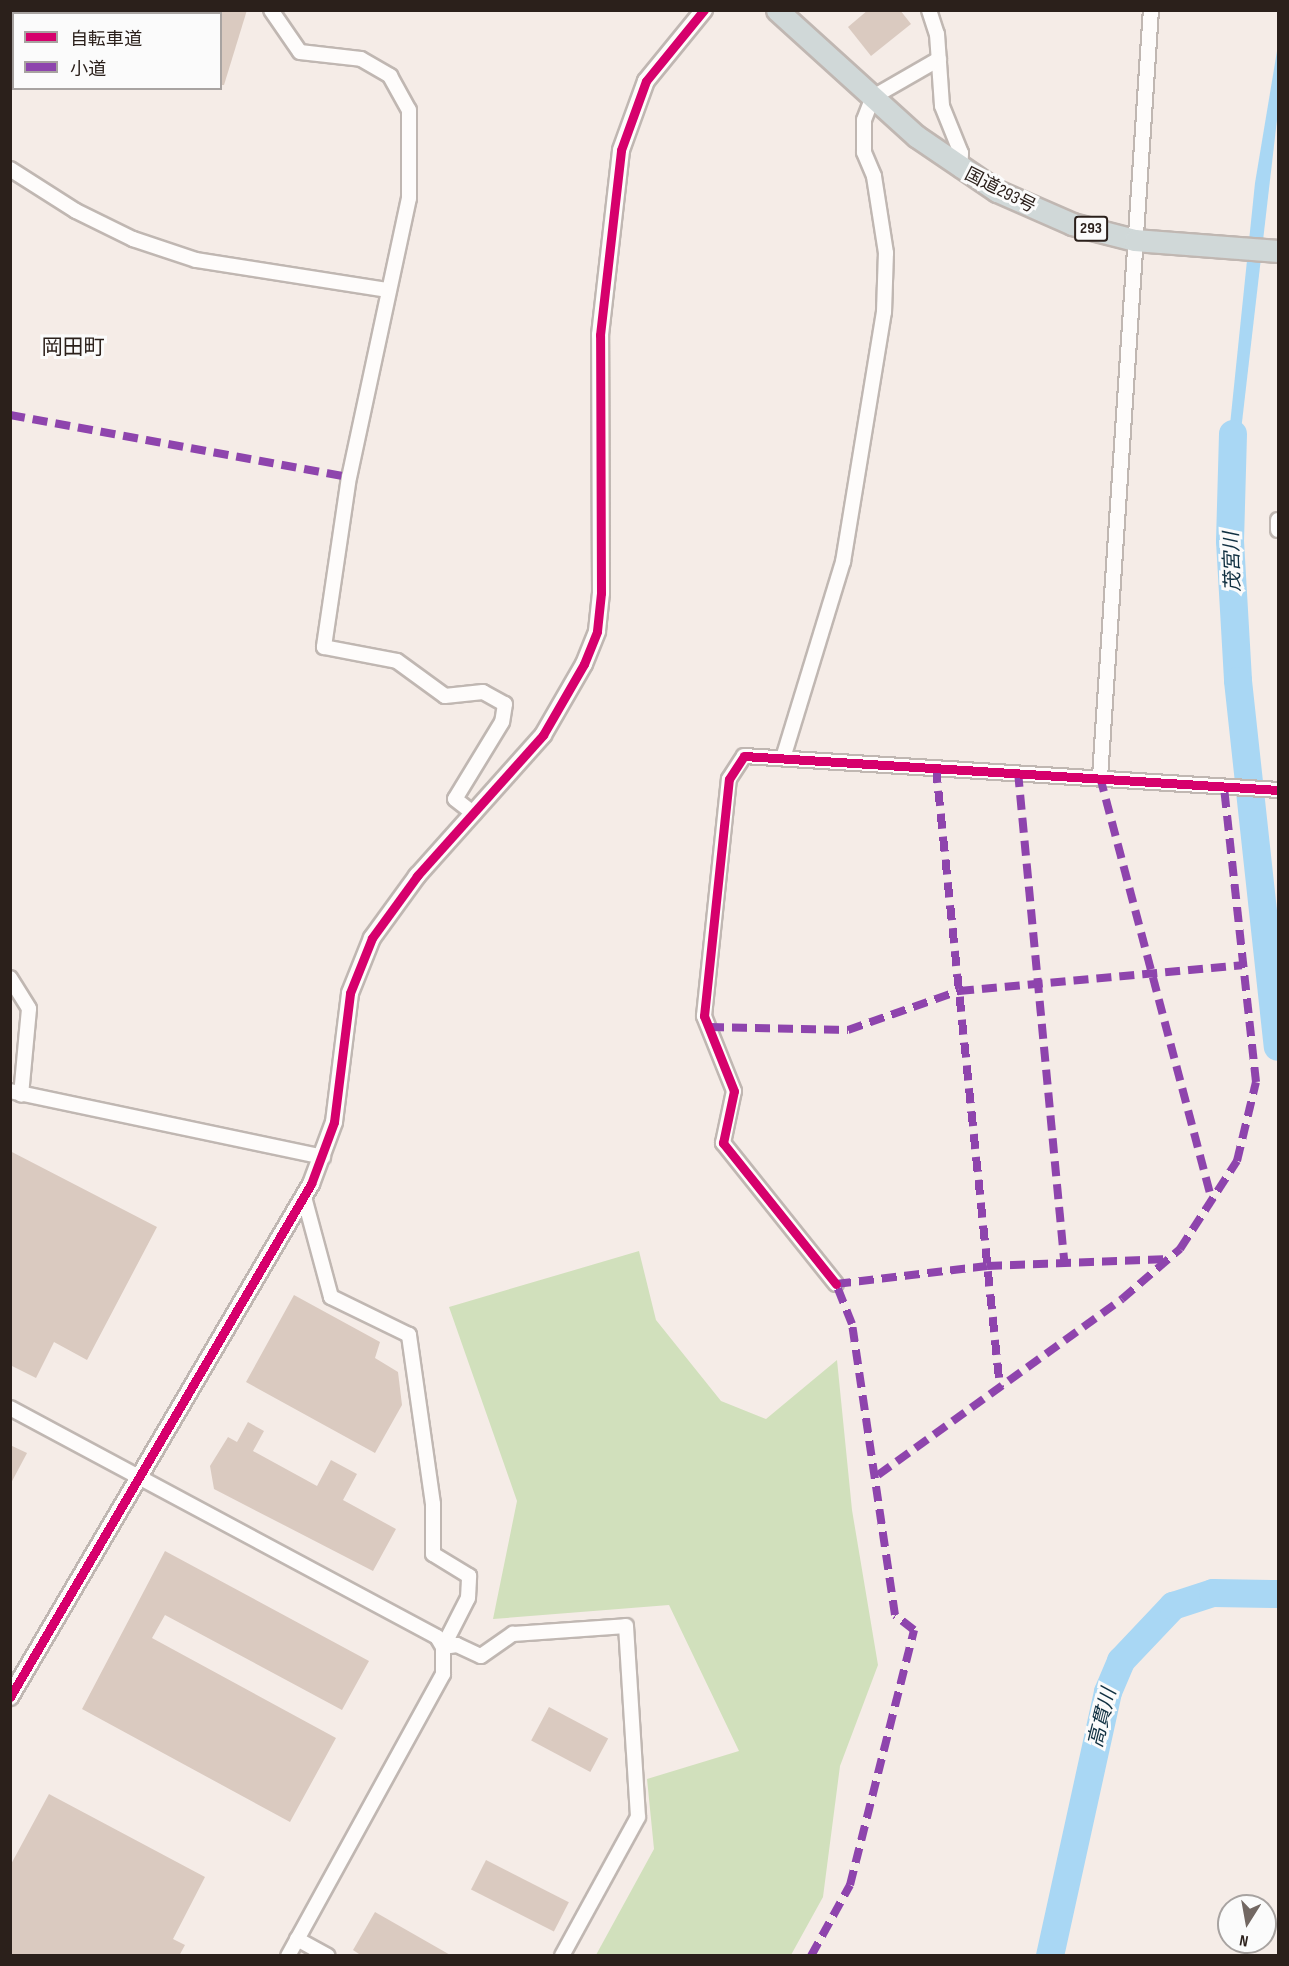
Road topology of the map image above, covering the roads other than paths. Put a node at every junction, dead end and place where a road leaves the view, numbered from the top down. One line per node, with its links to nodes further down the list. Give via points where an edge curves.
1 (271, 10): 12 (street, via 300,52 361,59 390,76 409,110 409,198)
2 (704, 10): 18 (street, via 663,57 633,104 614,188 600,335 597,631 560,710)
3 (777, 10): 7 (highway, 国道293号 / 293)
4 (930, 10): 6 (street)
5 (1151, 10): 10 (street)
6 (939, 59): 7 (street); 8 (street, via 942,106 961,153)
7 (873, 97): 8 (highway, 国道293号 / 293); 15 (street, via 861,132 886,253 884,312 843,562)
8 (950, 163): 10 (highway, 国道293号 / 293, via 1040,211)
9 (10, 169): 12 (street, via 95,220 196,260)
10 (1135, 240): 11 (highway, 国道293号 / 293); 16 (street)
11 (1278, 251)
12 (388, 290): 18 (street, via 350,477 324,647 397,661 445,696 483,692 505,704 502,722 455,799)
13 (1278, 520): 14 (street)
14 (1278, 530)
15 (783, 758): 16 (street); 23 (street, via 744,756 729,779 704,1016 734,1091 723,1143)
16 (1100, 777): 17 (street)
17 (1278, 790)
18 (474, 814): 21 (street, via 390,911 360,965 350,993 338,1098)
19 (10, 978): 20 (street, via 29,1009)
20 (16, 1093): 21 (street)
21 (323, 1157): 22 (street)
22 (303, 1197): 25 (street); 26 (street, via 332,1297 409,1335 433,1504 433,1554 469,1576 468,1598)
23 (836, 1284)
24 (10, 1407): 25 (street)
25 (139, 1477): 26 (street, via 437,1637); 27 (street)
26 (443, 1647): 28 (street, via 443,1674); 31 (street, via 457,1645 481,1656 513,1634 626,1626 638,1817)
27 (10, 1697)
28 (297, 1939): 29 (street); 30 (street)
29 (288, 1956)
30 (328, 1956)
31 (562, 1956)

